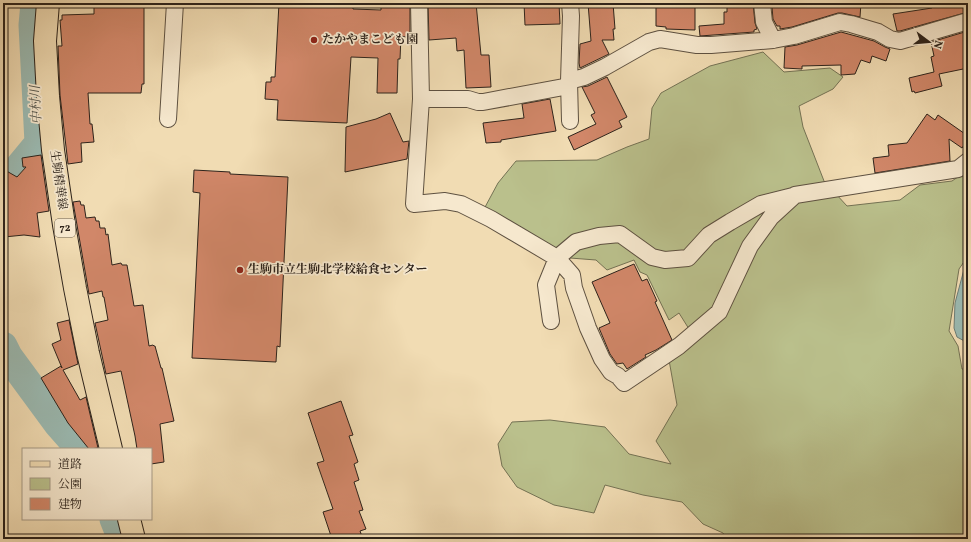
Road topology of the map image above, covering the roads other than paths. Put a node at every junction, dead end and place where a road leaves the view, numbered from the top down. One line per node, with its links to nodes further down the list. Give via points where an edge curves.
1 (48, 3): 16 (main road, 生駒精華線 / 72, via 45,41 54,157 88,353)
2 (175, 3): 10 (street)
3 (419, 3): 9 (street)
4 (570, 3): 8 (street, via 572,16)
5 (762, 3): 7 (street, via 764,22)
6 (968, 21): 7 (street, via 900,41 840,22)
7 (773, 40): 8 (street, via 697,45 660,39 649,42)
8 (569, 83): 9 (street, via 483,102 468,99); 11 (street)
9 (421, 99): 14 (street, via 414,204 445,201 461,204)
10 (168, 119)
11 (570, 121)
12 (968, 161): 13 (street, via 958,169)
13 (795, 195): 14 (street, via 761,204 730,222 709,235 688,258 665,260 652,257 620,234 576,242); 14 (street, via 771,217 750,246 719,312 679,346 624,383 611,372 602,359 588,328 572,275)
14 (557, 258): 15 (street, via 546,285)
15 (551, 321)
16 (110, 448)
17 (129, 520): 18 (main road)
18 (134, 539)

